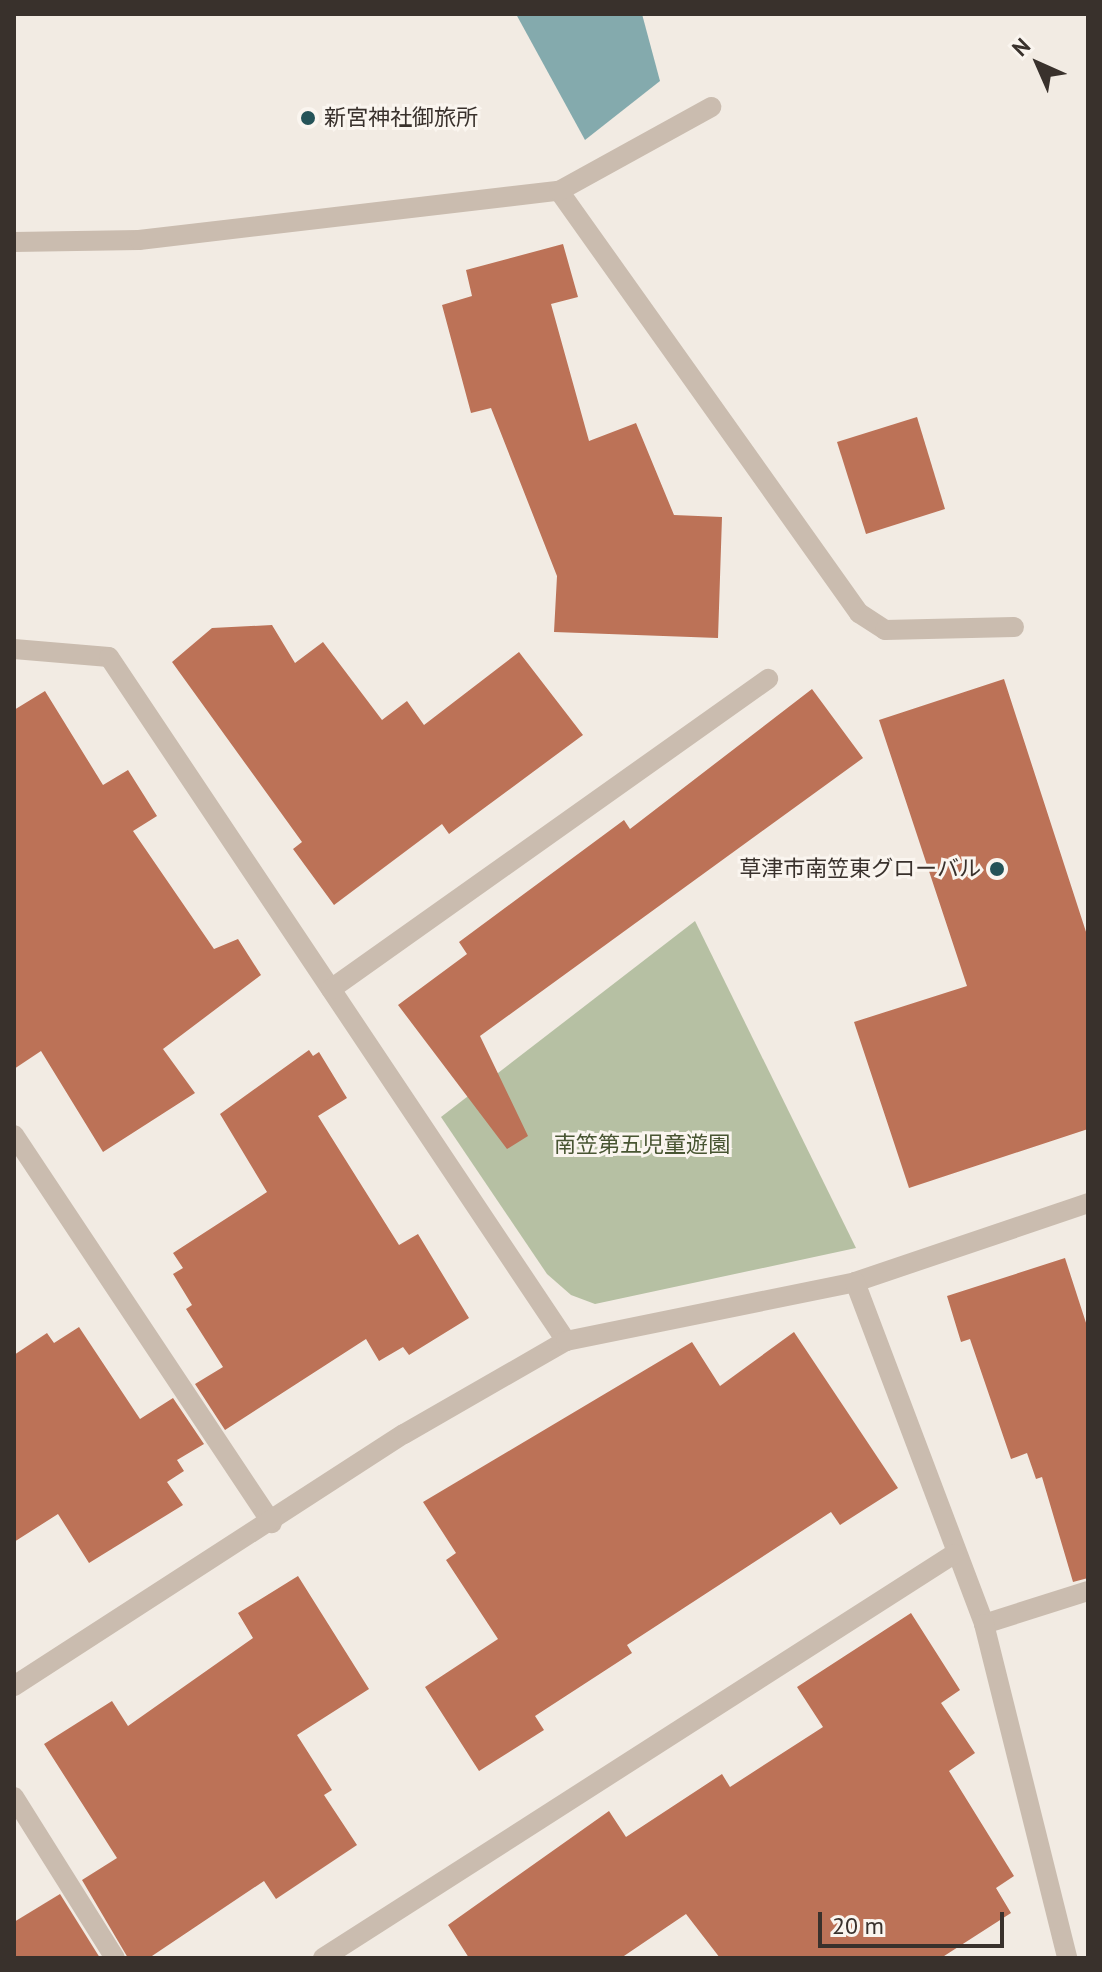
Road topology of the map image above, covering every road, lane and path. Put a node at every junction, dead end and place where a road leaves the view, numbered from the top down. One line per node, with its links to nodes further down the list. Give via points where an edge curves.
1 (711, 107): 2 (street)
2 (559, 191): 3 (street, via 139,240); 4 (street, via 859,613 885,630)
3 (14, 242)
4 (1014, 627)
5 (14, 649): 7 (street, via 109,657)
6 (768, 679): 7 (street)
7 (331, 989): 11 (street)
8 (14, 1135): 12 (street)
9 (1088, 1203): 10 (street)
10 (855, 1282): 11 (street); 13 (street)
11 (566, 1341): 12 (street, via 404,1434)
12 (272, 1523): 16 (street)
13 (954, 1554): 15 (street); 20 (street)
14 (1088, 1591): 15 (street)
15 (984, 1624): 18 (street)
16 (14, 1686)
17 (14, 1797): 19 (street)
18 (1063, 1956)
19 (115, 1958)
20 (323, 1958)

